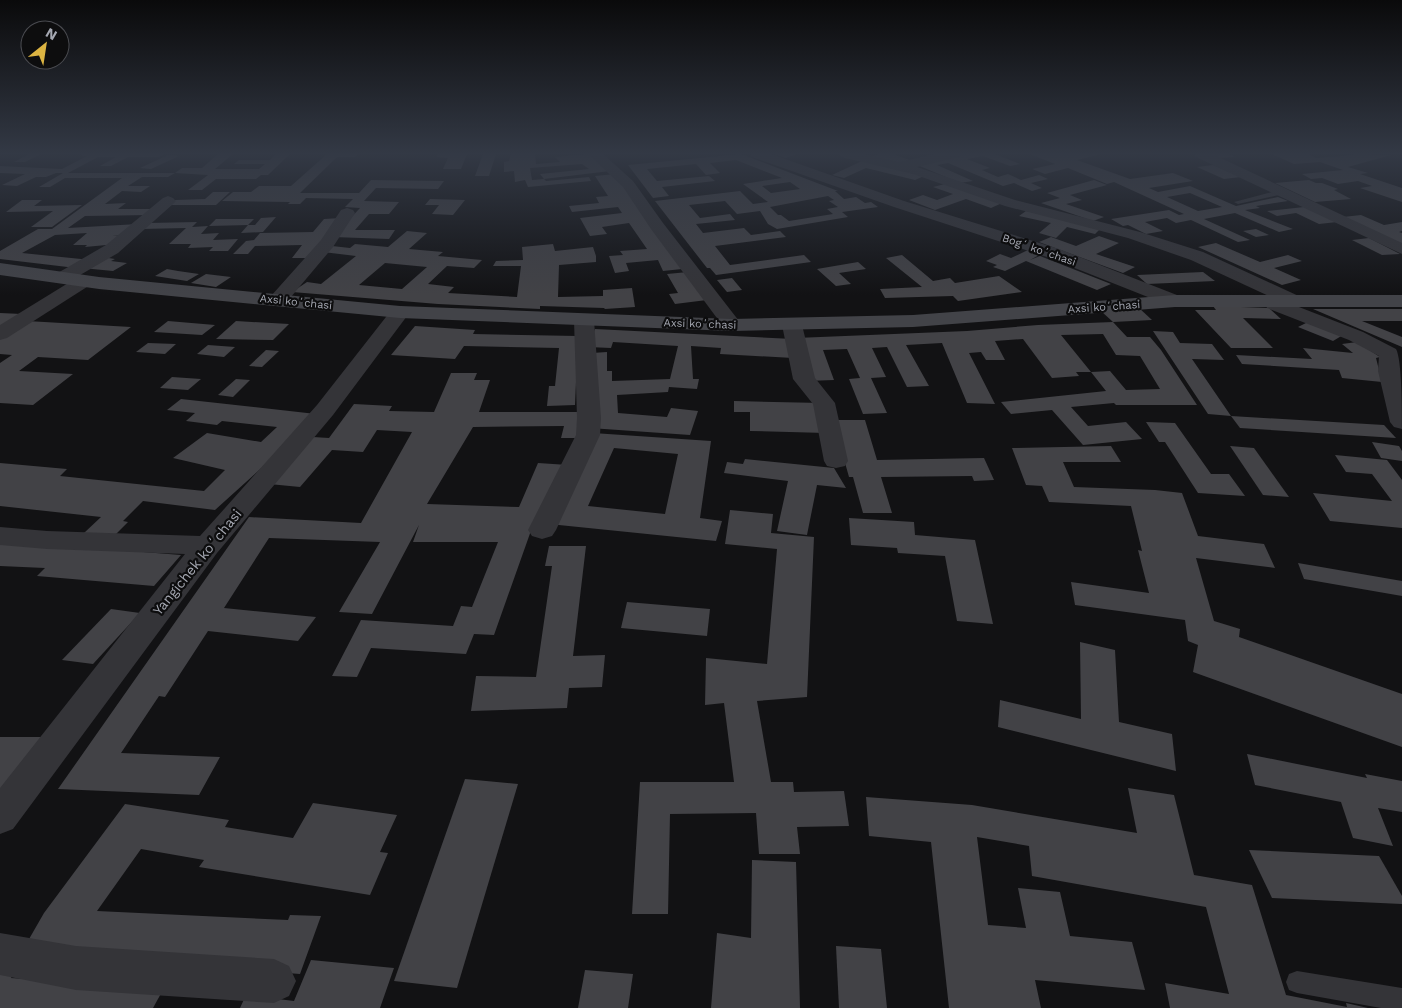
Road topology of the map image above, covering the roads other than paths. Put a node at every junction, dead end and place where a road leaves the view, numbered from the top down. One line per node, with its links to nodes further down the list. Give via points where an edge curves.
1 (168, 201): 11 (street, via 112,249)
2 (641, 201): 20 (street)
3 (891, 201): 14 (street, Bogʻ koʻchasi, via 1053,253)
4 (1004, 201): 17 (street, via 1134,235 1197,256)
5 (1242, 201): 7 (lane)
6 (1299, 201): 9 (street)
7 (1238, 202)
8 (347, 213): 13 (street, via 327,243)
9 (1402, 249)
10 (0, 269): 11 (street, Axsi koʻchasi)
11 (62, 278): 12 (street, Axsi koʻchasi)
12 (84, 281): 13 (street, Axsi koʻchasi); 22 (street)
13 (278, 300): 18 (street, Axsi koʻchasi)
14 (1174, 301): 15 (street, Axsi koʻchasi); 21 (street, Axsi koʻchasi, via 913,321)
15 (1266, 301): 17 (street, Axsi koʻchasi); 23 (street)
16 (1402, 301): 17 (street, Axsi koʻchasi)
17 (1296, 302)
18 (400, 312): 19 (street, Axsi koʻchasi); 28 (street, Yangichek koʻchasi, via 326,410)
19 (584, 320): 20 (street, Axsi koʻchasi); 26 (street, via 588,435)
20 (732, 325): 21 (street, Axsi koʻchasi)
21 (792, 325): 25 (street, via 804,379 824,402)
22 (0, 334)
23 (1395, 355): 24 (street, via 1389,370)
24 (1402, 422)
25 (836, 461)
26 (542, 530)
27 (0, 536): 28 (street)
28 (208, 546): 29 (street, Yangichek koʻchasi)
29 (0, 816)
30 (0, 954): 31 (street, via 76,968)
31 (274, 981)
32 (1296, 982): 33 (lane)
33 (1402, 1000)

